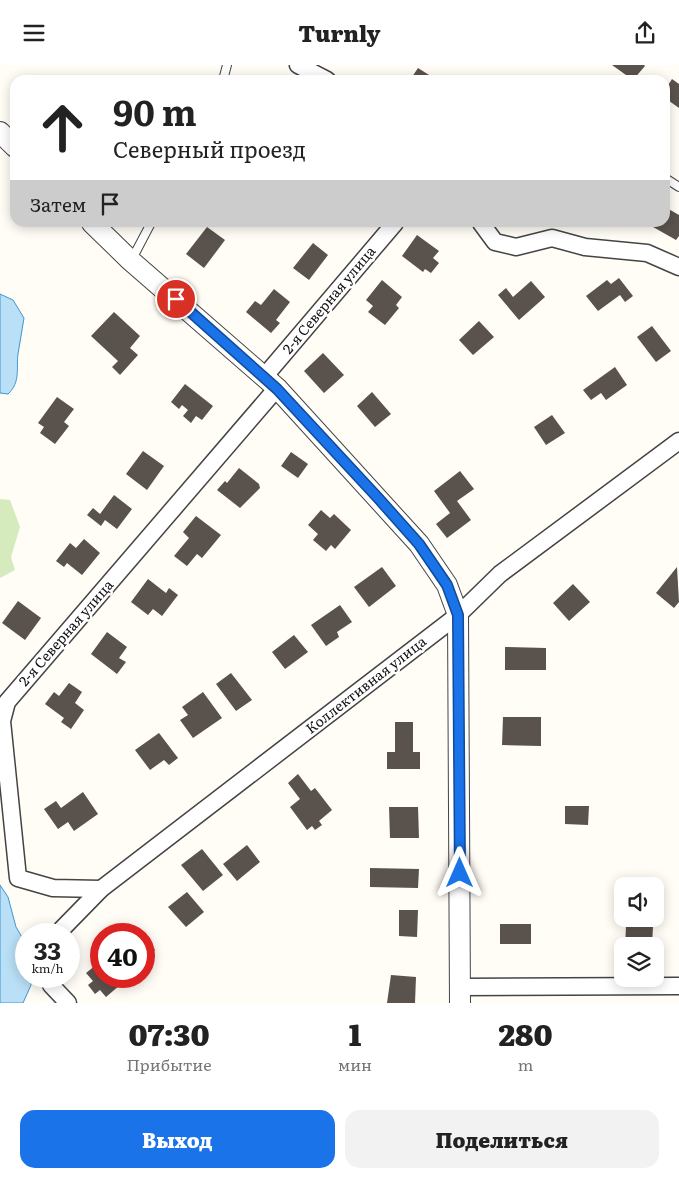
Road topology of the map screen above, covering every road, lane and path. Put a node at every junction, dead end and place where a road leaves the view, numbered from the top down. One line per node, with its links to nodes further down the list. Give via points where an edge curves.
1 (298, 65): 2 (street)
2 (317, 75)
3 (0, 132): 4 (street)
4 (10, 142)
5 (96, 227): 9 (street)
6 (149, 227): 9 (lane)
7 (391, 227): 11 (street, 2-я Северная улица)
8 (484, 227): 10 (street, via 494,241 516,247 552,238 586,247 647,253)
9 (131, 261): 11 (street)
10 (679, 267)
11 (271, 383): 13 (street, via 419,544 447,585); 14 (street, 2-я Северная улица, via 7,702 2,721 18,878 53,888)
12 (679, 441): 13 (street, Коллективная улица, via 500,575)
13 (458, 615): 14 (street, Коллективная улица); 19 (street)
14 (101, 889): 15 (street, Коллективная улица)
15 (68, 923)
16 (679, 986): 19 (street)
17 (53, 988): 20 (lane)
18 (56, 988): 21 (street)
19 (460, 995)
20 (59, 1003)
21 (68, 1003)

